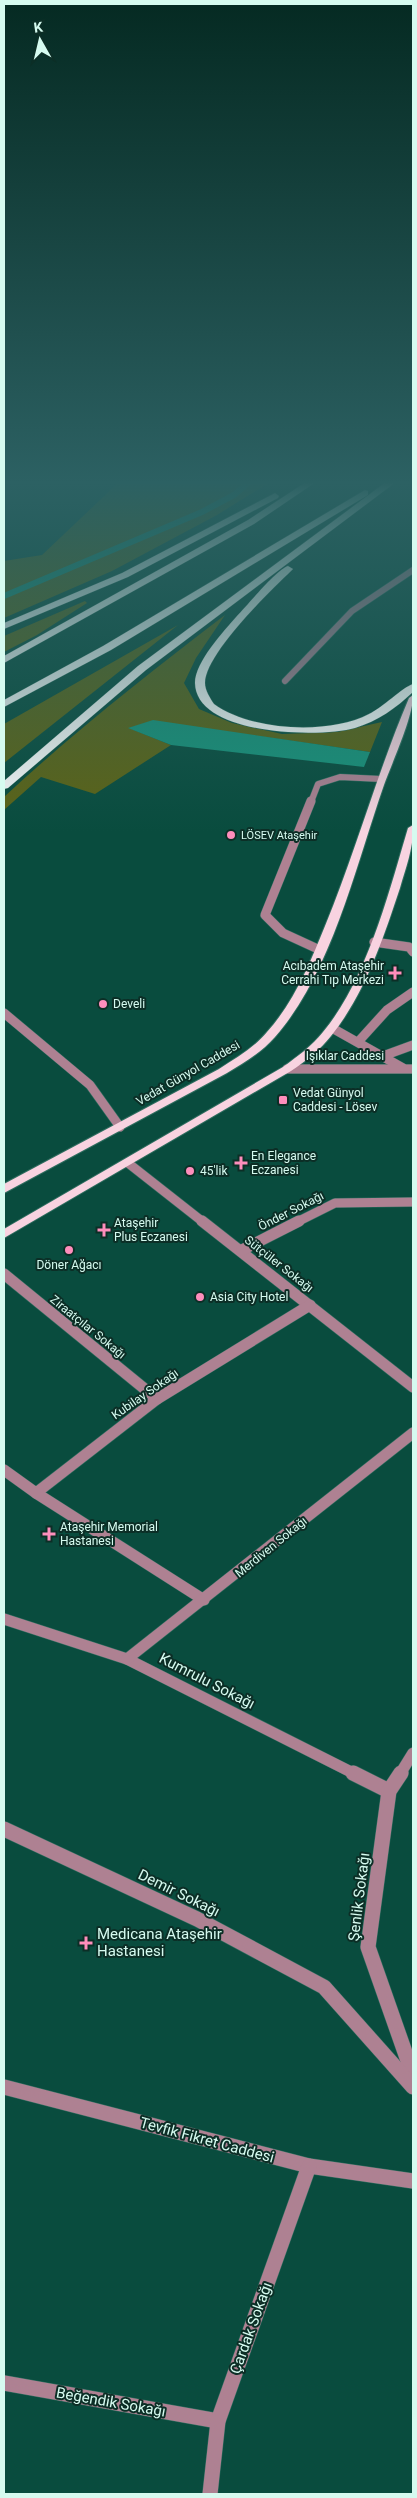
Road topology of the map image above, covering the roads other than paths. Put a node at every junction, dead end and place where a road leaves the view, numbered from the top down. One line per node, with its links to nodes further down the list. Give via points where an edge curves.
1 (69, 599): 7 (highway)
2 (114, 599): 8 (highway)
3 (189, 599): 12 (highway)
4 (234, 599): 14 (highway, via 142,668)
5 (258, 599): 10 (highway, via 209,658 199,680 210,707 239,720 272,727 322,730 351,725 388,710)
6 (370, 599): 9 (street, via 352,611)
7 (4, 626)
8 (4, 660)
9 (285, 680)
10 (413, 687)
11 (413, 698): 13 (main road, Vedat Günyol Caddesi, via 394,739)
12 (4, 704)
13 (381, 779): 17 (main road, Vedat Günyol Caddesi, via 339,907); 17 (street, via 340,777 318,784 265,916 275,930)
14 (4, 786)
15 (413, 828): 16 (main road)
16 (374, 942): 18 (street, via 409,947); 21 (main road, via 357,987)
17 (320, 950): 27 (main road, Vedat Günyol Caddesi, via 304,988 266,1040 236,1064)
18 (413, 952)
19 (413, 992): 22 (street, via 387,1010)
20 (4, 1013): 27 (street, via 90,1086)
21 (332, 1028): 22 (street, Işıklar Caddesi); 26 (main road, via 314,1048)
22 (358, 1042): 24 (street, Işıklar Caddesi)
23 (413, 1045): 24 (street)
24 (383, 1056): 25 (street, Işıklar Caddesi)
25 (408, 1068): 26 (street, Işıklar Caddesi)
26 (287, 1069): 28 (main road)
27 (120, 1127): 29 (main road, Vedat Günyol Caddesi)
28 (128, 1163): 31 (main road); 32 (street, Sütçüler Sokağı)
29 (4, 1189)
30 (413, 1202): 32 (street, Önder Sokağı, via 335,1203)
31 (4, 1234)
32 (242, 1250): 34 (street, Sütçüler Sokağı)
33 (4, 1274): 36 (street, Ziraatçılar Sokağı)
34 (310, 1305): 35 (street, Sütçüler Sokağı); 36 (street, Kubilay Sokağı)
35 (413, 1388)
36 (157, 1399): 39 (street, Kubilay Sokağı)
37 (413, 1433): 40 (street, Merdiven Sokağı)
38 (4, 1470): 39 (street)
39 (36, 1493): 40 (street)
40 (204, 1600): 42 (street, Merdiven Sokağı)
41 (4, 1619): 42 (street, Kumrulu Sokağı)
42 (127, 1659): 44 (street, Kumrulu Sokağı)
43 (413, 1753): 44 (street, Şenlik Sokağı)
44 (389, 1791): 46 (street, Şenlik Sokağı, via 368,1948)
45 (4, 1829): 48 (street, Demir Sokağı, via 197,1919 324,1987)
46 (413, 2075)
47 (4, 2087): 49 (street, Tevfik Fikret Caddesi)
48 (413, 2087)
49 (309, 2166): 50 (street, Tevfik Fikret Caddesi); 52 (street, Çardak Sokağı)
50 (413, 2181)
51 (4, 2383): 52 (street, Beğendik Sokağı)
52 (218, 2421): 53 (street, Çardak Sokağı)
53 (210, 2494)

